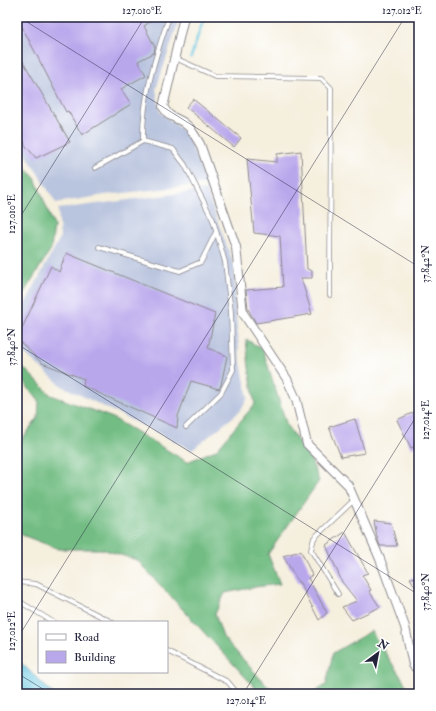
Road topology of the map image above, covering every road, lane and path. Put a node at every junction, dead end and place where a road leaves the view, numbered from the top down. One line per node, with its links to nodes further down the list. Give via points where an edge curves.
1 (169, 17): 4 (lane, via 154,59 143,121)
2 (184, 17): 3 (street)
3 (175, 58): 8 (lane, via 215,76 321,78 331,88); 10 (street, via 163,106 169,115 190,128 200,144 236,247 243,314 288,379 296,399 307,444 348,486)
4 (144, 141): 5 (lane); 6 (lane, via 173,149 185,165 213,220)
5 (95, 168)
6 (216, 232): 7 (lane, via 200,262 180,271); 9 (lane, via 224,262 229,298 233,370 220,393)
7 (99, 247)
8 (330, 294)
9 (186, 427)
10 (354, 500): 12 (lane, via 314,538 311,550); 17 (street, via 380,559 405,627 413,665)
11 (17, 582): 15 (lane, via 36,584)
12 (338, 594)
13 (17, 598): 14 (lane)
14 (51, 621)
15 (110, 621)
16 (168, 652): 18 (lane, via 228,682)
17 (419, 671)
18 (238, 694)

